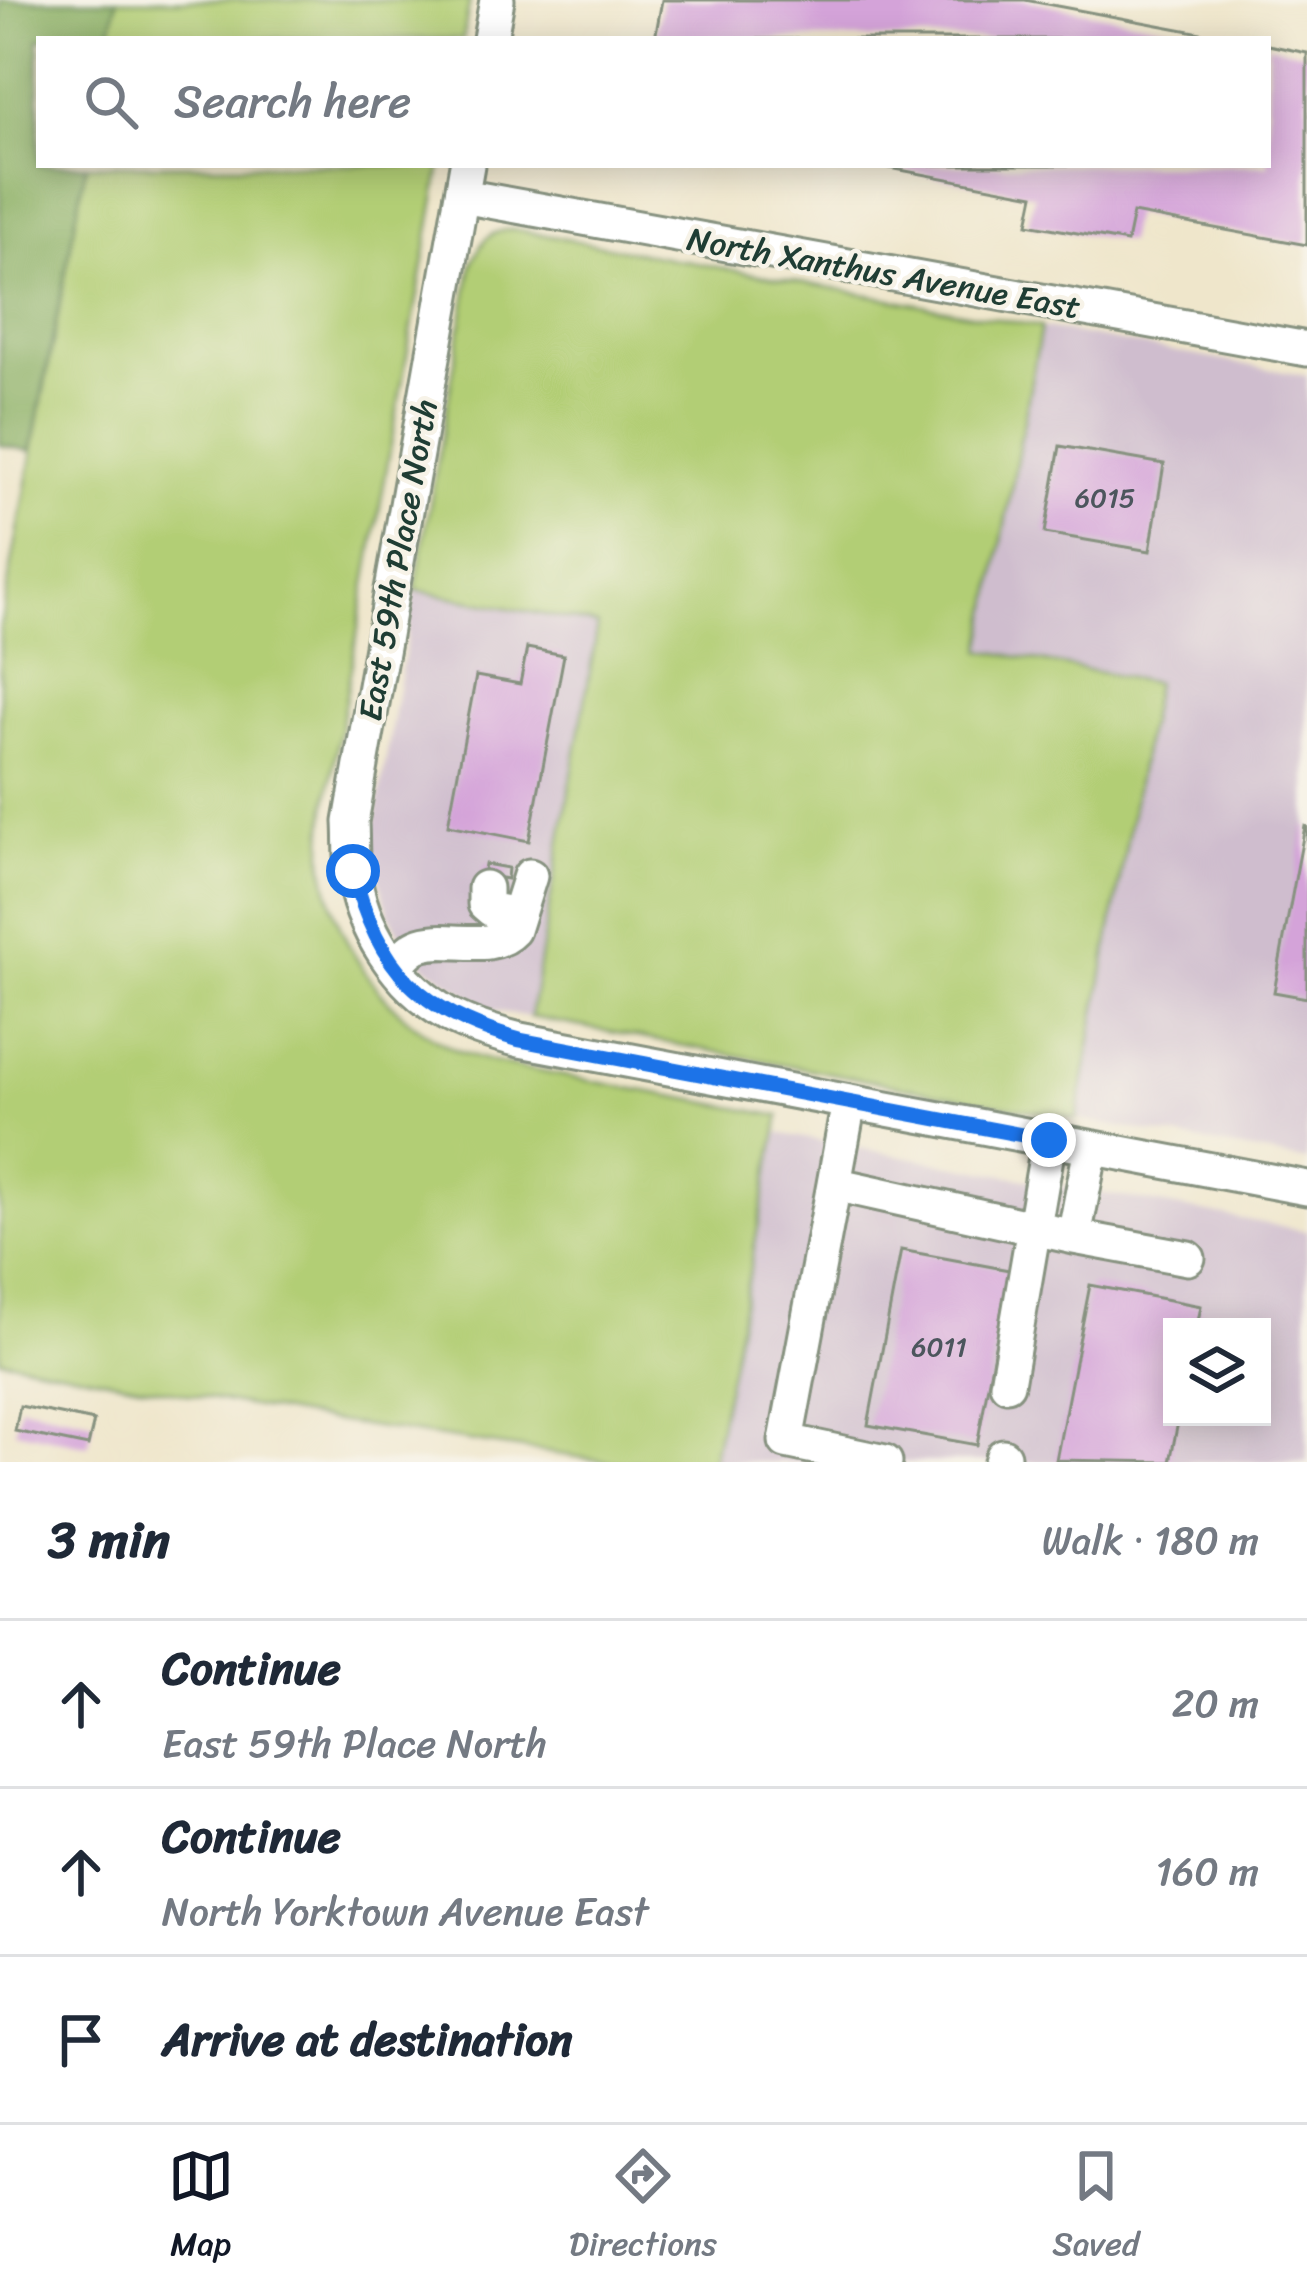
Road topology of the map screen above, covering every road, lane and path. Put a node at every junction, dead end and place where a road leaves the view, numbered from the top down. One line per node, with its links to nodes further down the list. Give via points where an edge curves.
1 (497, 0): 2 (street)
2 (491, 36)
3 (465, 180): 4 (street, North Xanthus Avenue East); 8 (street, East 59th Place North, via 351,822 363,911)
4 (1307, 349)
5 (530, 876): 7 (street)
6 (485, 888): 7 (street, via 492,910)
7 (518, 915): 8 (street, via 507,937 420,944)
8 (389, 959): 9 (street, via 446,1013 483,1030)
9 (849, 1102): 10 (street); 12 (street)
10 (1049, 1140): 11 (street); 14 (street)
11 (1091, 1148): 13 (street); 15 (street)
12 (834, 1184): 14 (street); 18 (street, via 786,1441)
13 (1307, 1188)
14 (1034, 1228): 15 (street); 17 (street)
15 (1074, 1237): 16 (street)
16 (1188, 1258)
17 (1006, 1384)
18 (885, 1462)

